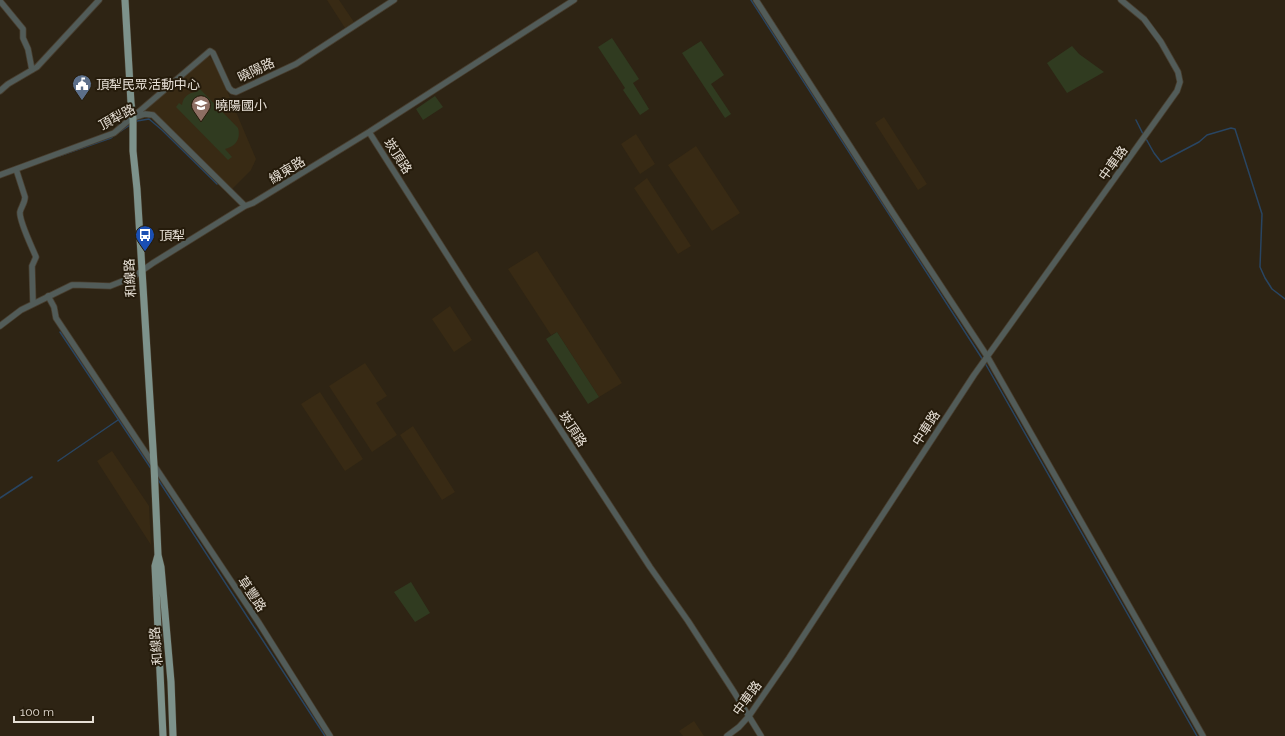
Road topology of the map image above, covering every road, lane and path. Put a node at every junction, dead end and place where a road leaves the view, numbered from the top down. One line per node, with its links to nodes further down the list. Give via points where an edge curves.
1 (99, 0): 8 (street)
2 (125, 0): 10 (main road, 和線路)
3 (394, 0): 10 (street, 曉陽路, via 296,64 236,92 229,88 210,51)
4 (574, 0): 11 (street, 線東路)
5 (756, 0): 19 (street)
6 (1121, 0): 19 (street, 中車路, via 1144,19 1161,42 1178,72 1180,82 1177,91)
7 (0, 1): 8 (street, via 23,29)
8 (32, 70): 9 (street)
9 (0, 91)
10 (133, 118): 12 (street, 頂犁路, via 114,133); 14 (street, 頂犁路, via 145,114 153,115); 15 (main road, 和線路)
11 (369, 132): 14 (street, 線東路); 22 (street, 崁頂路, via 482,310)
12 (16, 169): 13 (street, 頂犁路); 17 (street, via 25,197 20,213 36,257 32,266)
13 (0, 175)
14 (245, 206): 15 (street, 線東路)
15 (141, 272): 16 (street, 線東路, via 110,286 72,285); 20 (main road, 和線路)
16 (48, 296): 17 (street, 線東路); 20 (street, 草豐路, via 56,318)
17 (33, 304): 18 (street, 線東路)
18 (0, 326)
19 (987, 356): 22 (street, 中車路); 28 (street)
20 (154, 465): 21 (main road, 和線路); 25 (street, 草豐路, via 259,623)
21 (158, 555): 23 (main road, 和線路, via 155,566); 24 (main road, 和線路, via 164,596)
22 (749, 716): 26 (street, 中車路); 27 (street, 崁頂路)
23 (163, 736)
24 (173, 736)
25 (330, 736)
26 (727, 736)
27 (761, 736)
28 (1202, 736)

